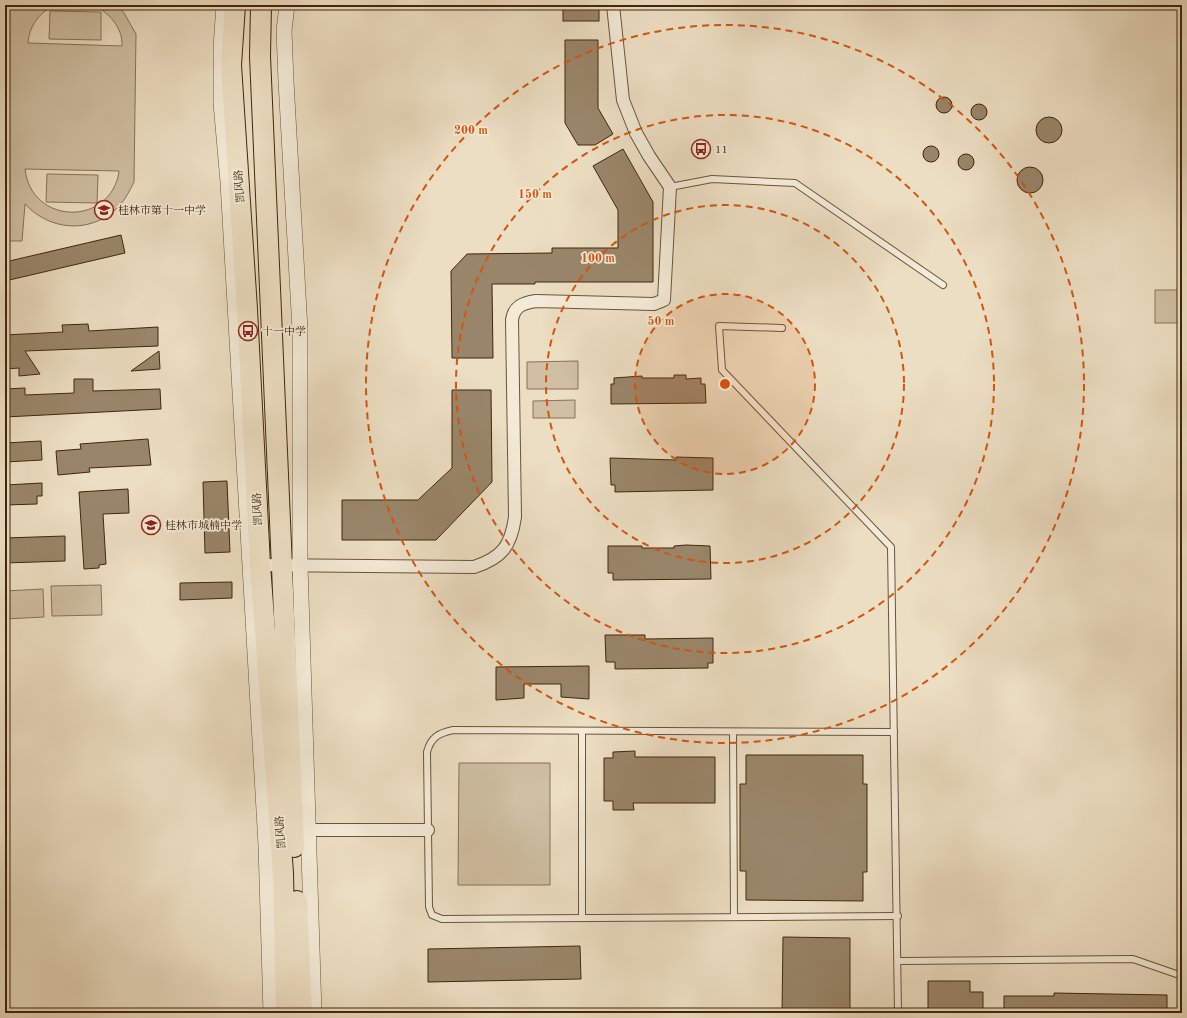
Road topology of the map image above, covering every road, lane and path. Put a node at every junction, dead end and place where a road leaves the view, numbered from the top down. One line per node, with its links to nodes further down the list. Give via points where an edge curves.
1 (224, 5): 21 (street, via 221,103 228,182 266,846)
2 (234, 5): 9 (highway, 凯风路, via 231,65)
3 (261, 5): 10 (highway, 凯风路, via 260,56)
4 (286, 5): 10 (street, via 286,81 300,330)
5 (613, 5): 6 (street, via 624,100 636,133)
6 (670, 187): 7 (lane, via 712,179 795,183); 10 (street, via 663,301 654,304 536,301 521,304 515,310 512,320 515,517 511,534 499,555 474,567)
7 (943, 285)
8 (782, 328): 13 (lane, via 719,326 722,370 891,548)
9 (260, 565): 10 (street); 22 (highway, 凯风路, via 283,873)
10 (291, 565): 14 (street); 23 (highway, 凯风路)
11 (582, 731): 12 (lane); 15 (lane, via 453,730 437,735 427,752); 18 (lane)
12 (733, 732): 13 (lane); 17 (lane)
13 (894, 732): 16 (lane)
14 (307, 830): 15 (street); 24 (street)
15 (428, 830): 18 (lane, via 429,910 435,917)
16 (898, 916): 17 (lane); 19 (lane)
17 (734, 917): 18 (lane)
18 (582, 918)
19 (899, 961): 20 (lane, via 1132,959); 25 (lane)
20 (1182, 976)
21 (271, 1013)
22 (286, 1013)
23 (302, 1013)
24 (314, 1013)
25 (898, 1013)

